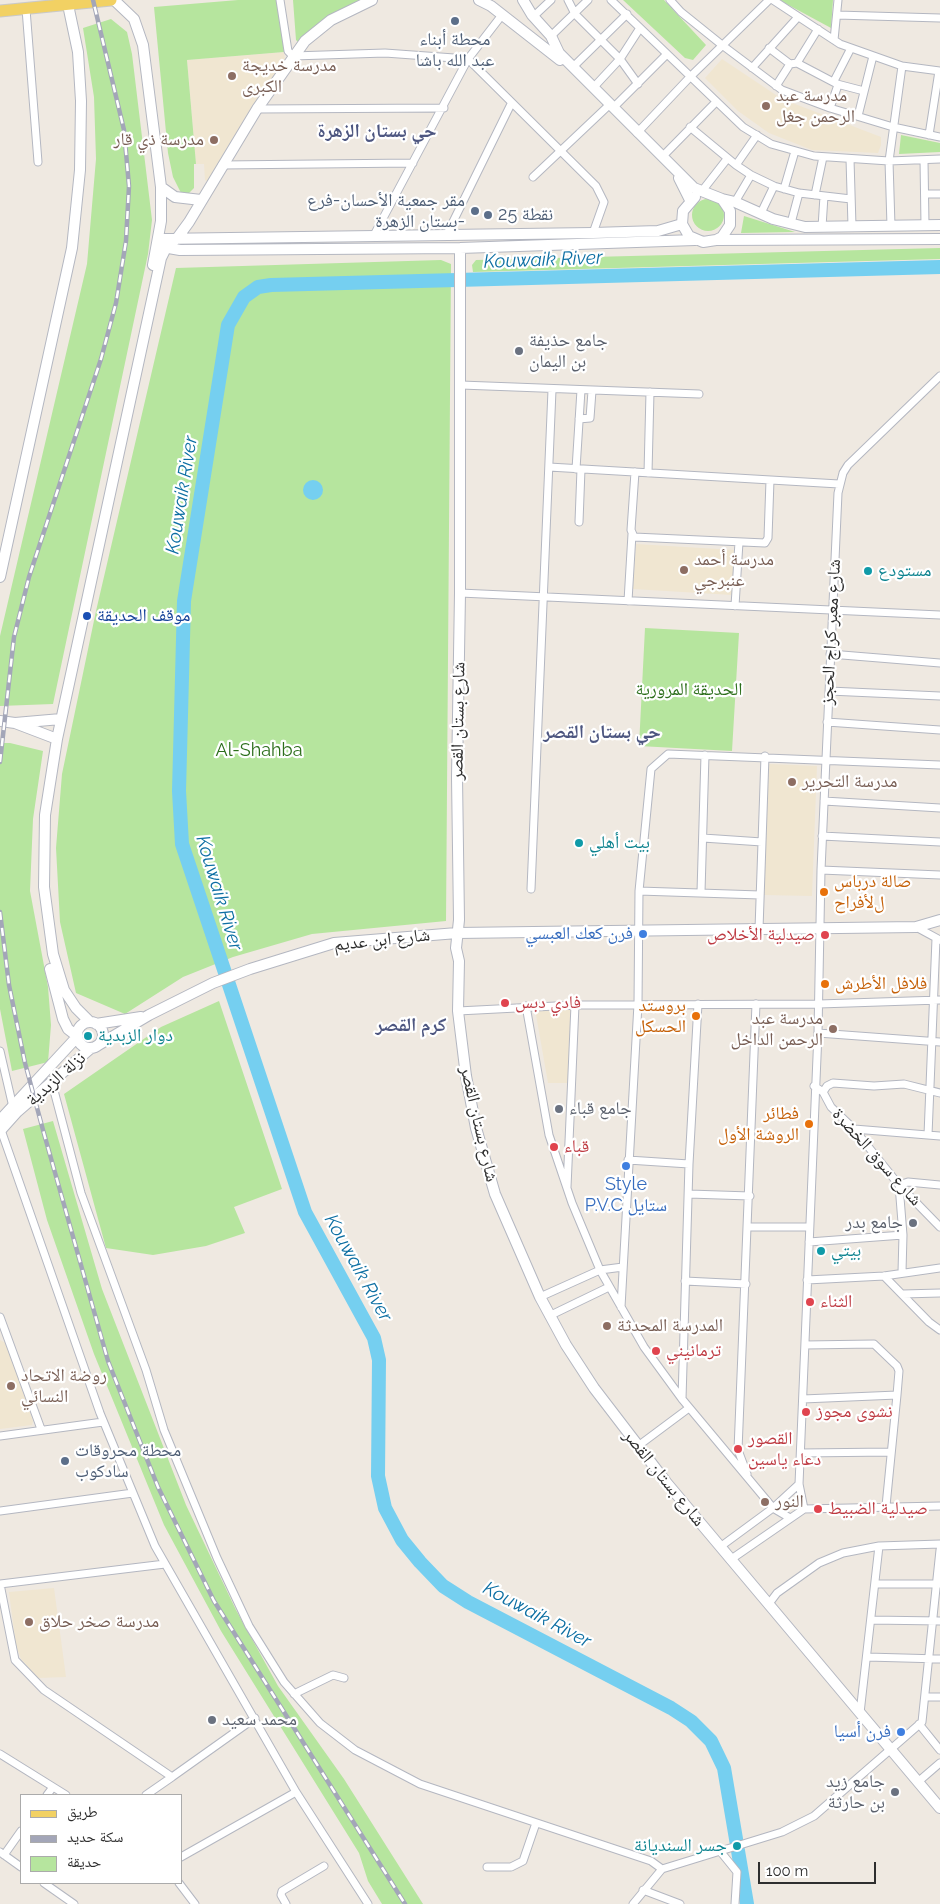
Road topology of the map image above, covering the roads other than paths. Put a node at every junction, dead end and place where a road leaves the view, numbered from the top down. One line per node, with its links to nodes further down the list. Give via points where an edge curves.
1 (112, 0): 14 (main road); 78 (main road, via 134,19 141,36)
2 (280, 0): 33 (street, via 288,51)
3 (372, 0): 33 (main road, via 324,24)
4 (479, 0): 19 (main road)
5 (523, 0): 21 (main road)
6 (551, 0): 21 (street)
7 (568, 0): 17 (street)
8 (588, 0): 17 (street)
9 (611, 0): 18 (street)
10 (670, 0): 29 (street)
11 (770, 0): 29 (street)
12 (774, 0): 22 (street)
13 (838, 0): 20 (street)
14 (68, 2): 15 (main road); 127 (main road, via 78,52 81,101 80,170 72,248)
15 (26, 9): 16 (main road); 70 (street)
16 (0, 11)
17 (575, 14): 26 (street); 27 (street)
18 (627, 14): 24 (street); 27 (street)
19 (502, 15): 35 (street); 50 (main road, via 560,59)
20 (837, 15): 23 (street); 28 (street)
21 (534, 16): 26 (main road)
22 (798, 16): 25 (street); 30 (street)
23 (940, 18)
24 (640, 28): 32 (street); 36 (street)
25 (818, 29): 28 (street); 37 (street)
26 (551, 36): 39 (main road, via 559,53)
27 (602, 40): 36 (street); 39 (street)
28 (834, 40): 31 (street)
29 (722, 45): 40 (street); 42 (street)
30 (769, 48): 37 (street); 40 (street)
31 (851, 48): 34 (street); 44 (street, via 834,81)
32 (666, 55): 42 (street); 43 (street)
33 (294, 56): 35 (street, via 384,53); 54 (main road)
34 (873, 56): 38 (street); 47 (street)
35 (468, 59): 49 (street); 52 (street)
36 (620, 59): 43 (street); 46 (street)
37 (794, 63): 44 (street); 45 (street)
38 (902, 66): 41 (street); 57 (street)
39 (573, 67): 46 (main road)
40 (752, 68): 45 (street)
41 (940, 71): 51 (street)
42 (690, 77): 48 (street); 58 (street)
43 (638, 84): 50 (street)
44 (837, 84): 47 (street); 53 (street)
45 (776, 86): 53 (street)
46 (593, 88): 50 (main road)
47 (864, 91): 55 (street)
48 (716, 102): 56 (street); 59 (street, via 743,127)
49 (512, 104): 62 (street); 102 (street)
50 (610, 107): 58 (main road); 62 (street); 89 (main road, via 680,180)
51 (937, 107): 60 (street)
52 (444, 108): 54 (street); 72 (street)
53 (830, 108): 55 (street)
54 (257, 109): 73 (main road)
55 (858, 116): 57 (street)
56 (690, 127): 64 (street); 66 (street)
57 (893, 127): 60 (street); 71 (street)
58 (637, 132): 64 (main road)
59 (757, 135): 63 (street, via 771,144); 74 (street)
60 (929, 135): 61 (street)
61 (940, 138)
62 (560, 151): 76 (street); 100 (street, via 596,186 604,202)
63 (796, 152): 65 (street); 79 (street)
64 (662, 157): 80 (main road, via 694,188)
65 (823, 157): 67 (street); 84 (street)
66 (727, 159): 74 (street); 80 (street)
67 (850, 159): 71 (street); 87 (street)
68 (940, 159): 69 (street)
69 (924, 160): 71 (street); 82 (street)
70 (38, 162)
71 (889, 162): 98 (street)
72 (412, 163): 73 (street); 101 (street)
73 (222, 165): 88 (main road)
74 (736, 165): 75 (street)
75 (751, 175): 77 (street); 90 (street)
76 (533, 176)
77 (774, 186): 79 (street); 91 (street)
78 (160, 187): 88 (main road, via 184,199); 108 (main road)
79 (784, 189): 81 (street)
80 (705, 193): 86 (main road); 89 (main road)
81 (799, 193): 84 (street); 93 (street)
82 (925, 194): 83 (street); 96 (street)
83 (940, 194)
84 (815, 195): 85 (street)
85 (824, 196): 87 (street); 99 (street)
86 (722, 199): 90 (main road); 107 (main road, via 731,218 727,231)
87 (851, 199): 97 (street)
88 (201, 200): 92 (main road)
89 (690, 200): 94 (main road, via 683,210)
90 (735, 202): 91 (main road)
91 (761, 213): 93 (main road)
92 (189, 222): 103 (main road); 104 (main road, via 189,230)
93 (791, 223): 99 (main road)
94 (682, 224): 100 (main road, via 658,231); 106 (main road)
95 (940, 224): 96 (main road)
96 (925, 225): 98 (main road)
97 (852, 226): 98 (main road); 99 (main road)
98 (890, 226)
99 (822, 227)
100 (593, 233): 102 (main road)
101 (373, 236): 102 (main road); 104 (main road)
102 (446, 236)
103 (178, 237): 104 (main road); 108 (main road)
104 (196, 239)
105 (940, 239): 107 (main road)
106 (695, 240): 107 (main road); 109 (main road)
107 (716, 240)
108 (160, 244): 109 (main road, via 180,250); 138 (main road)
109 (460, 248): 111 (main road, شارع بستان القصر)
110 (940, 376): 123 (street, شارع معبر كراج الحجز, via 848,465)
111 (461, 385): 112 (street); 128 (main road, شارع بستان القصر)
112 (552, 390): 113 (street); 118 (street)
113 (581, 390): 114 (street); 117 (street)
114 (592, 391): 115 (street); 117 (street, via 590,418)
115 (650, 392): 116 (street); 121 (street)
116 (699, 394)
117 (579, 419): 119 (street)
118 (549, 468): 119 (street); 129 (street)
119 (579, 469): 120 (street); 124 (street)
120 (635, 472): 121 (street); 125 (street)
121 (648, 473): 122 (street)
122 (770, 480): 123 (street); 126 (street, via 767,541)
123 (839, 484): 132 (street, شارع معبر كراج الحجز)
124 (579, 522)
125 (632, 534): 126 (street, via 634,537); 130 (street)
126 (739, 542): 131 (street)
127 (0, 577)
128 (460, 593): 129 (street); 165 (main road, شارع بستان القصر)
129 (544, 597): 130 (street); 156 (street)
130 (628, 601): 131 (street)
131 (735, 606): 132 (street)
132 (832, 611): 133 (street); 134 (street, شارع معبر كراج الحجز)
133 (940, 615)
134 (830, 654): 135 (street); 136 (street, شارع معبر كراج الحجز)
135 (940, 663)
136 (829, 691): 137 (street); 140 (street, شارع معبر كراج الحجز)
137 (940, 696)
138 (58, 719): 141 (main road); 143 (main road)
139 (0, 721): 141 (main road)
140 (827, 722): 142 (street); 146 (street, شارع معبر كراج الحجز)
141 (15, 723): 143 (main road)
142 (940, 730)
143 (54, 738): 176 (main road, via 45,815 46,911 53,954 64,990 76,1008); 178 (main road, via 40,814 40,913 63,1019)
144 (705, 754): 145 (street); 151 (street); 157 (street, via 668,754 651,768)
145 (765, 756): 146 (street); 152 (street)
146 (826, 760): 147 (street); 148 (street, شارع معبر كراج الحجز)
147 (940, 766)
148 (824, 801): 149 (street); 150 (street, شارع معبر كراج الحجز)
149 (940, 808)
150 (822, 836): 153 (street); 154 (street, شارع معبر كراج الحجز)
151 (702, 838): 152 (street); 158 (street)
152 (762, 842): 159 (street)
153 (940, 842)
154 (821, 870): 155 (street); 163 (street, شارع معبر كراج الحجز)
155 (940, 875)
156 (531, 889)
157 (639, 891): 158 (street); 164 (street)
158 (701, 892): 159 (street)
159 (760, 895): 162 (street)
160 (940, 920): 161 (main road, شارع ابن عديم)
161 (916, 927): 163 (main road, شارع ابن عديم); 166 (street)
162 (759, 929): 163 (main road, شارع ابن عديم); 164 (main road, شارع ابن عديم)
163 (821, 929): 171 (street, شارع معبر كراج الحجز)
164 (640, 931): 165 (main road, شارع ابن عديم); 168 (street)
165 (457, 933): 174 (main road, شارع بستان القصر); 175 (main road, شارع ابن عديم, via 334,943 250,968)
166 (938, 940): 167 (street)
167 (937, 1000): 171 (street); 179 (street)
168 (638, 1004): 169 (street); 172 (street); 192 (street)
169 (698, 1004): 170 (street); 193 (street)
170 (756, 1004): 171 (street); 198 (street)
171 (819, 1004): 177 (street, شارع معبر كراج الحجز)
172 (575, 1005): 173 (street); 196 (street)
173 (526, 1006): 174 (street); 196 (street, via 549,1136)
174 (458, 1011): 215 (main road, شارع بستان القصر, via 466,1076 487,1167 495,1194)
175 (149, 1015): 176 (main road, via 125,1021); 180 (main road, نزلة الزبدية)
176 (93, 1023): 178 (main road, via 80,1026); 180 (main road, via 101,1030 102,1038)
177 (818, 1032): 179 (street); 183 (street, شارع معبر كراج الحجز)
178 (77, 1037): 180 (main road, via 83,1046); 187 (main road, نزلة الزبدية)
179 (937, 1042): 185 (street)
180 (93, 1048): 182 (main road, نزلة الزبدية)
181 (0, 1052): 187 (street)
182 (52, 1083): 188 (main road, نزلة الزبدية); 257 (street, via 81,1193 146,1370 164,1430 249,1626)
183 (814, 1086): 184 (street, شارع سوق الخضرة); 200 (street, شارع معبر كراج الحجز)
184 (823, 1092): 185 (street, via 833,1083 904,1084); 189 (street, شارع سوق الخضرة, via 831,1107)
185 (931, 1092): 186 (street); 190 (street)
186 (940, 1093)
187 (13, 1107): 188 (main road, نزلة الزبدية)
188 (0, 1127): 226 (street)
189 (854, 1129): 190 (street); 194 (street, شارع سوق الخضرة)
190 (928, 1135): 191 (street)
191 (940, 1136)
192 (628, 1160): 193 (street); 204 (street)
193 (689, 1164): 197 (street)
194 (899, 1185): 195 (street, via 908,1182); 201 (street, شارع سوق الخضرة); 202 (street)
195 (940, 1185)
196 (567, 1191): 206 (street)
197 (688, 1194): 198 (street); 210 (street)
198 (750, 1196): 199 (street)
199 (748, 1227): 200 (street); 211 (street)
200 (809, 1227): 203 (street, شارع معبر كراج الحجز)
201 (940, 1227)
202 (903, 1236): 203 (street); 207 (street)
203 (809, 1242): 209 (street, شارع معبر كراج الحجز)
204 (624, 1267): 206 (street); 216 (street)
205 (940, 1268): 207 (street)
206 (600, 1270): 212 (street); 215 (street)
207 (902, 1272): 208 (street)
208 (884, 1276): 209 (street); 214 (street)
209 (807, 1280): 221 (street, شارع معبر كراج الحجز)
210 (685, 1282): 211 (street); 223 (street)
211 (746, 1284): 232 (street, via 738,1450)
212 (609, 1287): 216 (street); 217 (street)
213 (940, 1293): 214 (street)
214 (903, 1294): 220 (street)
215 (540, 1297): 217 (main road, شارع بستان القصر)
216 (621, 1307): 223 (street, via 644,1347)
217 (549, 1316): 229 (main road, شارع بستان القصر, via 594,1388)
218 (0, 1317): 219 (street)
219 (2, 1330): 227 (street)
220 (940, 1330)
221 (806, 1345): 222 (street, via 874,1344 897,1366); 224 (street, شارع معبر كراج الحجز)
222 (897, 1395): 224 (street); 230 (street)
223 (682, 1399): 225 (street)
224 (803, 1399): 231 (street, شارع معبر كراج الحجز)
225 (689, 1408): 229 (street); 232 (street)
226 (103, 1422): 227 (street); 234 (street)
227 (41, 1430): 228 (street)
228 (0, 1436)
229 (638, 1446): 243 (main road, شارع بستان القصر)
230 (891, 1452): 231 (street); 235 (street)
231 (801, 1453): 233 (street, شارع معبر كراج الحجز)
232 (748, 1479): 237 (street)
233 (798, 1484): 237 (street); 238 (street, شارع معبر كراج الحجز)
234 (133, 1494): 239 (street); 246 (street)
235 (886, 1506): 236 (street); 238 (street)
236 (940, 1506)
237 (773, 1508): 240 (street); 243 (street)
238 (804, 1509): 240 (street)
239 (0, 1511)
240 (790, 1518): 245 (street)
241 (940, 1544): 242 (street)
242 (879, 1546): 248 (street); 250 (street, via 843,1553 819,1563 777,1593)
243 (720, 1547): 245 (main road, شارع بستان القصر)
244 (940, 1550): 249 (street)
245 (730, 1560): 250 (main road, شارع بستان القصر)
246 (165, 1564): 247 (street); 261 (street)
247 (0, 1584): 267 (street, via 15,1660 44,1690)
248 (875, 1584): 249 (street); 251 (street)
249 (938, 1584): 252 (street)
250 (768, 1605): 260 (main road, شارع بستان القصر)
251 (871, 1620): 252 (street); 253 (street)
252 (937, 1622): 254 (street)
253 (867, 1657): 254 (street); 260 (street)
254 (929, 1659): 255 (street); 258 (street)
255 (940, 1660)
256 (344, 1678): 257 (street, via 333,1675)
257 (294, 1694): 275 (street, via 320,1723 355,1750 420,1784)
258 (925, 1697): 259 (street); 262 (street)
259 (940, 1697)
260 (860, 1713): 263 (main road, شارع بستان القصر)
261 (255, 1718): 267 (street); 270 (street)
262 (919, 1724): 263 (street); 264 (street)
263 (891, 1748): 268 (main road, شارع بستان القصر); 277 (street, via 814,1816 782,1832)
264 (940, 1750)
265 (0, 1754): 269 (street)
266 (940, 1763): 268 (street)
267 (172, 1777): 273 (street)
268 (919, 1781): 274 (main road, شارع بستان القصر)
269 (53, 1787): 271 (street); 272 (street)
270 (296, 1792): 279 (street); 290 (street)
271 (48, 1794)
272 (64, 1794)
273 (147, 1794)
274 (940, 1808)
275 (536, 1823): 282 (street, via 523,1861 511,1867); 283 (street, via 651,1861)
276 (20, 1832): 278 (street)
277 (720, 1851): 283 (street); 293 (street, via 738,1872)
278 (2, 1853): 280 (street)
279 (182, 1855)
280 (20, 1866)
281 (324, 1866): 289 (street, via 282,1891)
282 (487, 1867)
283 (662, 1869): 286 (street)
284 (45, 1884): 287 (street)
285 (180, 1884): 288 (street)
286 (643, 1890): 291 (street); 292 (street)
287 (74, 1904)
288 (195, 1904)
289 (286, 1904)
290 (368, 1904)
291 (633, 1904)
292 (680, 1904)
293 (736, 1904)

